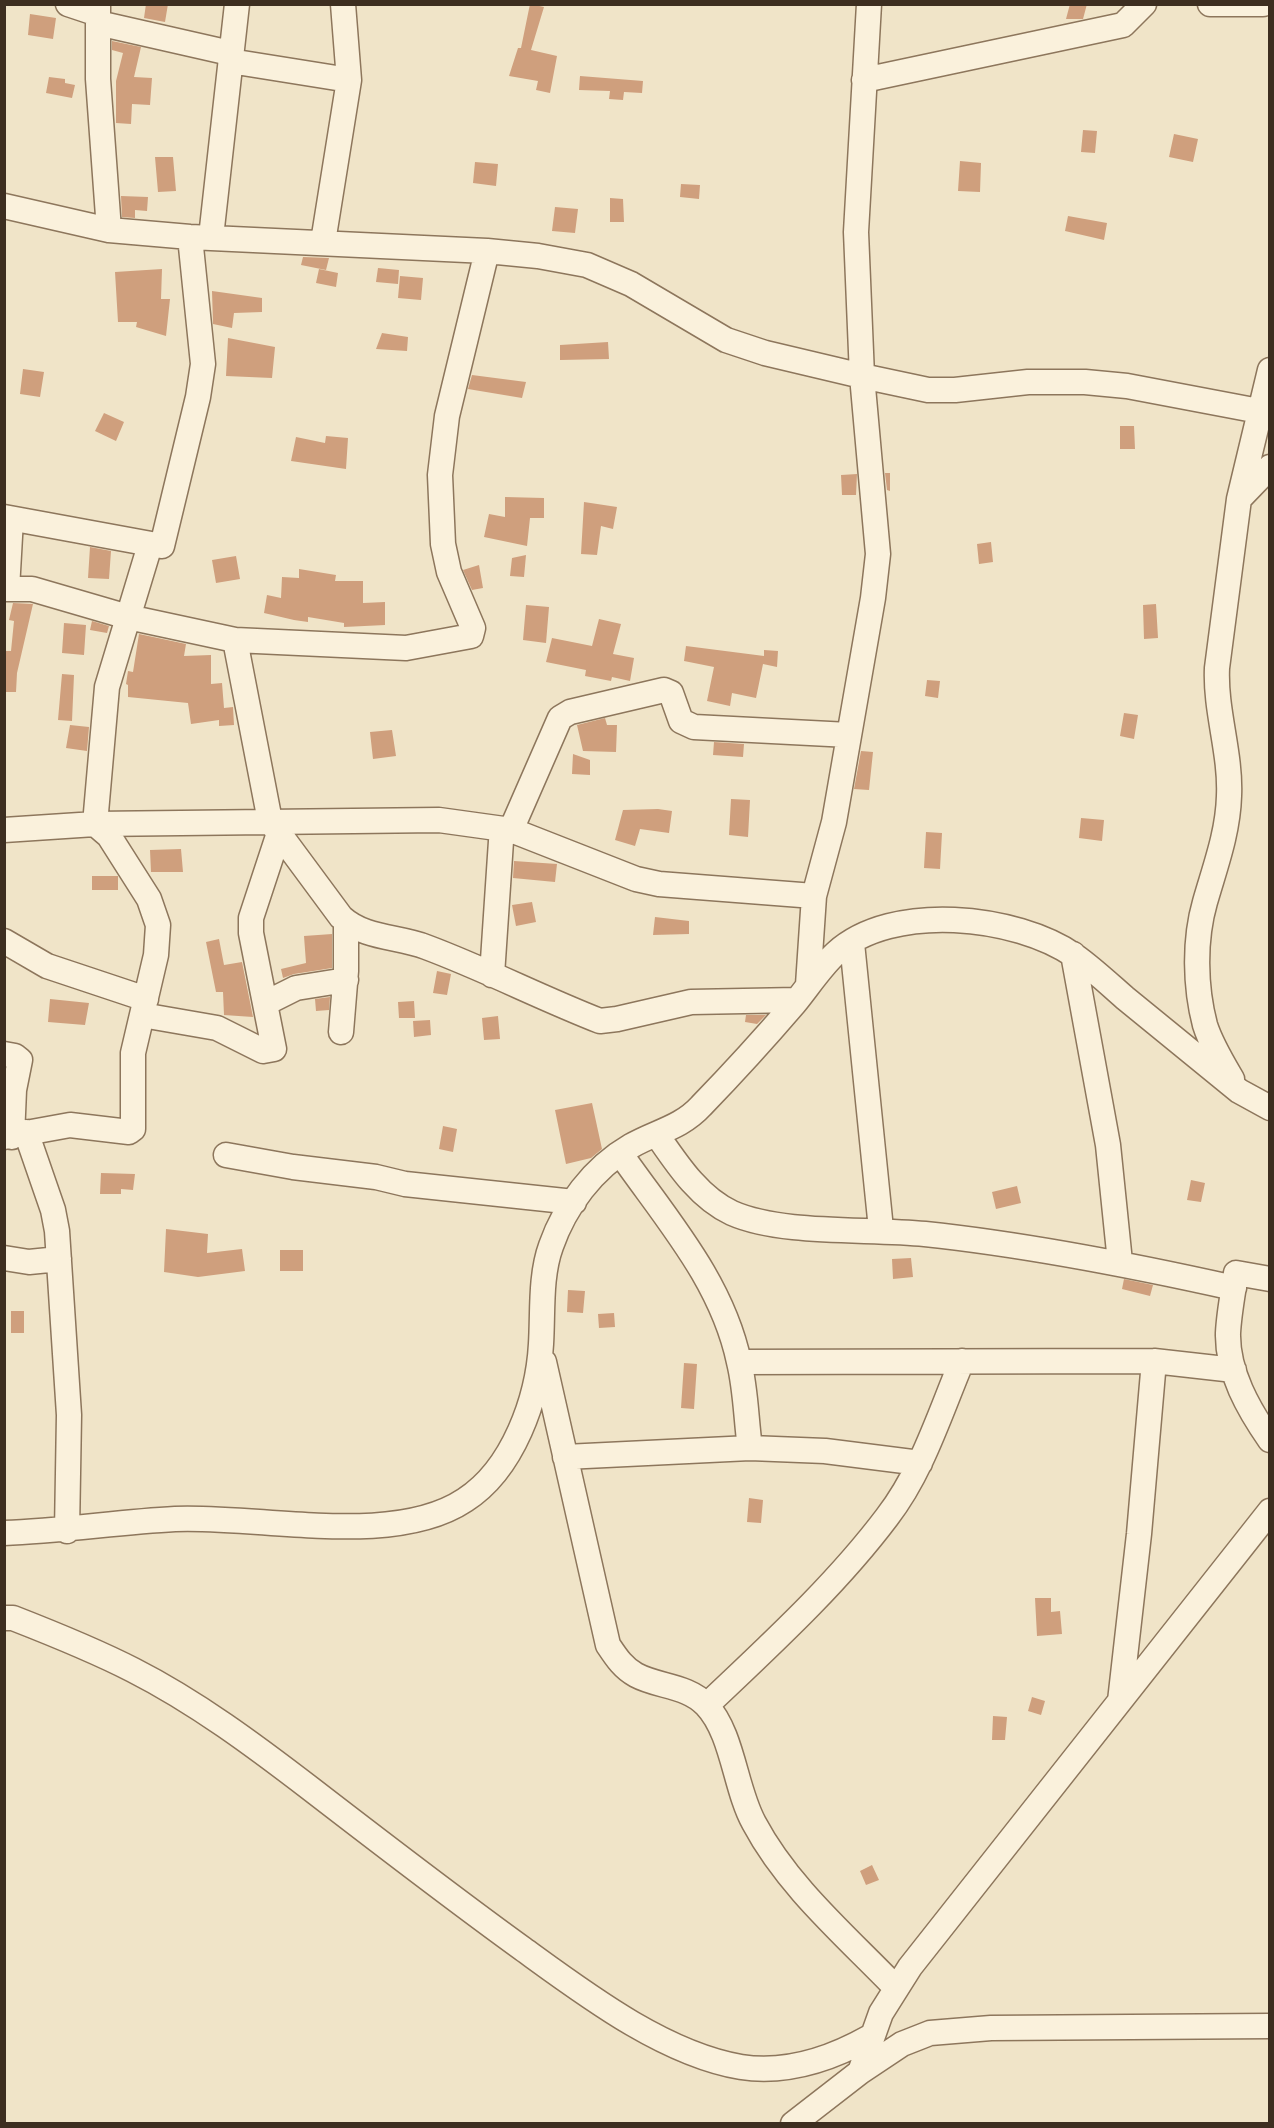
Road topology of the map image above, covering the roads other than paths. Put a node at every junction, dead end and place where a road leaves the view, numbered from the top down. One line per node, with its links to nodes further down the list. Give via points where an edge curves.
1 (68, 4): 8 (street)
2 (237, 4): 10 (street)
3 (343, 4): 11 (street)
4 (869, 4): 12 (street)
5 (1144, 4): 9 (street)
6 (1210, 4): 7 (street)
7 (1263, 4)
8 (98, 14): 10 (street); 14 (street, via 98,79)
9 (1125, 15): 12 (street)
10 (230, 57): 11 (street); 15 (street)
11 (349, 80): 16 (street)
12 (864, 80): 19 (street, via 856,232)
13 (4, 206): 14 (street)
14 (110, 230): 15 (street)
15 (201, 237): 16 (street); 24 (street, via 203,364 198,397 162,546)
16 (323, 242): 17 (street)
17 (487, 251): 19 (street, via 587,266 631,284 726,340); 27 (street, via 447,416 440,475 443,544 449,572 473,633 406,648)
18 (1269, 370): 20 (street)
19 (862, 376): 20 (street, via 927,390 1028,382 1096,383); 28 (street, via 878,554)
20 (1259, 411): 22 (street)
21 (1269, 467): 22 (street)
22 (1239, 499): 45 (street, via 1216,695 1230,794 1226,830 1200,924 1198,977 1206,1026)
23 (8, 518): 24 (street); 25 (street)
24 (150, 545): 26 (street)
25 (6, 589): 26 (street, via 32,589)
26 (128, 618): 27 (street); 29 (street, via 107,687)
27 (235, 640): 30 (street)
28 (849, 735): 32 (street, via 694,727 681,721 671,693 664,690 570,712 555,725); 33 (street, via 834,822)
29 (95, 824): 30 (street); 31 (street); 42 (street, via 108,836 156,914 156,955)
30 (274, 827): 32 (street, via 439,820); 34 (street); 41 (street, via 251,918 252,941)
31 (4, 830)
32 (511, 830): 33 (street, via 636,879); 38 (street, via 501,841)
33 (814, 896): 40 (street)
34 (346, 922): 38 (street, via 367,933 423,946); 39 (street)
35 (4, 941): 42 (street, via 47,966)
36 (852, 943): 37 (street, via 878,928 916,919 950,918 1010,930); 40 (street, via 837,951); 52 (street)
37 (1072, 954): 45 (street); 55 (street, via 1108,1145)
38 (492, 975): 40 (street, via 600,1021 691,1002)
39 (346, 980): 41 (street, via 296,988); 43 (street)
40 (803, 993): 48 (street, via 689,1118)
41 (266, 1003): 42 (street, via 274,1049 267,1052 217,1028)
42 (144, 1007): 47 (street, via 131,1065 132,1131 70,1125)
43 (341, 1032)
44 (4, 1054): 47 (street, via 20,1060 14,1090)
45 (1239, 1091): 46 (street)
46 (1269, 1108)
47 (14, 1135): 54 (street, via 53,1210)
48 (657, 1135): 49 (street); 52 (street, via 682,1172 731,1212 794,1227)
49 (620, 1153): 51 (street, via 605,1163); 61 (street, via 702,1267 715,1291)
50 (226, 1155): 51 (street, via 405,1184)
51 (574, 1202): 58 (street, via 549,1249)
52 (881, 1229): 55 (street, via 986,1240)
53 (4, 1258): 54 (street, via 28,1262)
54 (59, 1259): 68 (street, via 69,1415)
55 (1120, 1262): 57 (street)
56 (1269, 1279): 57 (street, via 1236,1273)
57 (1234, 1288): 62 (street, via 1228,1335)
58 (541, 1348): 65 (street); 68 (street, via 536,1384 511,1447 490,1478 470,1497 445,1512 415,1520 363,1525 178,1519)
59 (962, 1361): 60 (street); 61 (street); 66 (street)
60 (1154, 1361): 62 (street); 71 (street)
61 (739, 1362): 64 (street)
62 (1234, 1370): 63 (street, via 1250,1411)
63 (1269, 1440)
64 (750, 1448): 65 (street); 66 (street, via 825,1451)
65 (565, 1457): 72 (street, via 608,1645 619,1662 636,1675 689,1692)
66 (920, 1463): 72 (street, via 888,1516 839,1574)
67 (1269, 1511): 71 (street)
68 (67, 1530): 69 (street)
69 (4, 1533)
70 (4, 1618): 75 (street, via 73,1641 190,1703 309,1787 565,1980 645,2029 699,2055 742,2067 781,2068 814,2063)
71 (1120, 1701): 73 (street)
72 (706, 1705): 73 (street, via 720,1726 752,1821 778,1864)
73 (896, 1988): 75 (street)
74 (1269, 2026): 76 (street, via 956,2030 930,2033 902,2044)
75 (870, 2037): 76 (street)
76 (860, 2072): 77 (street)
77 (793, 2124)

